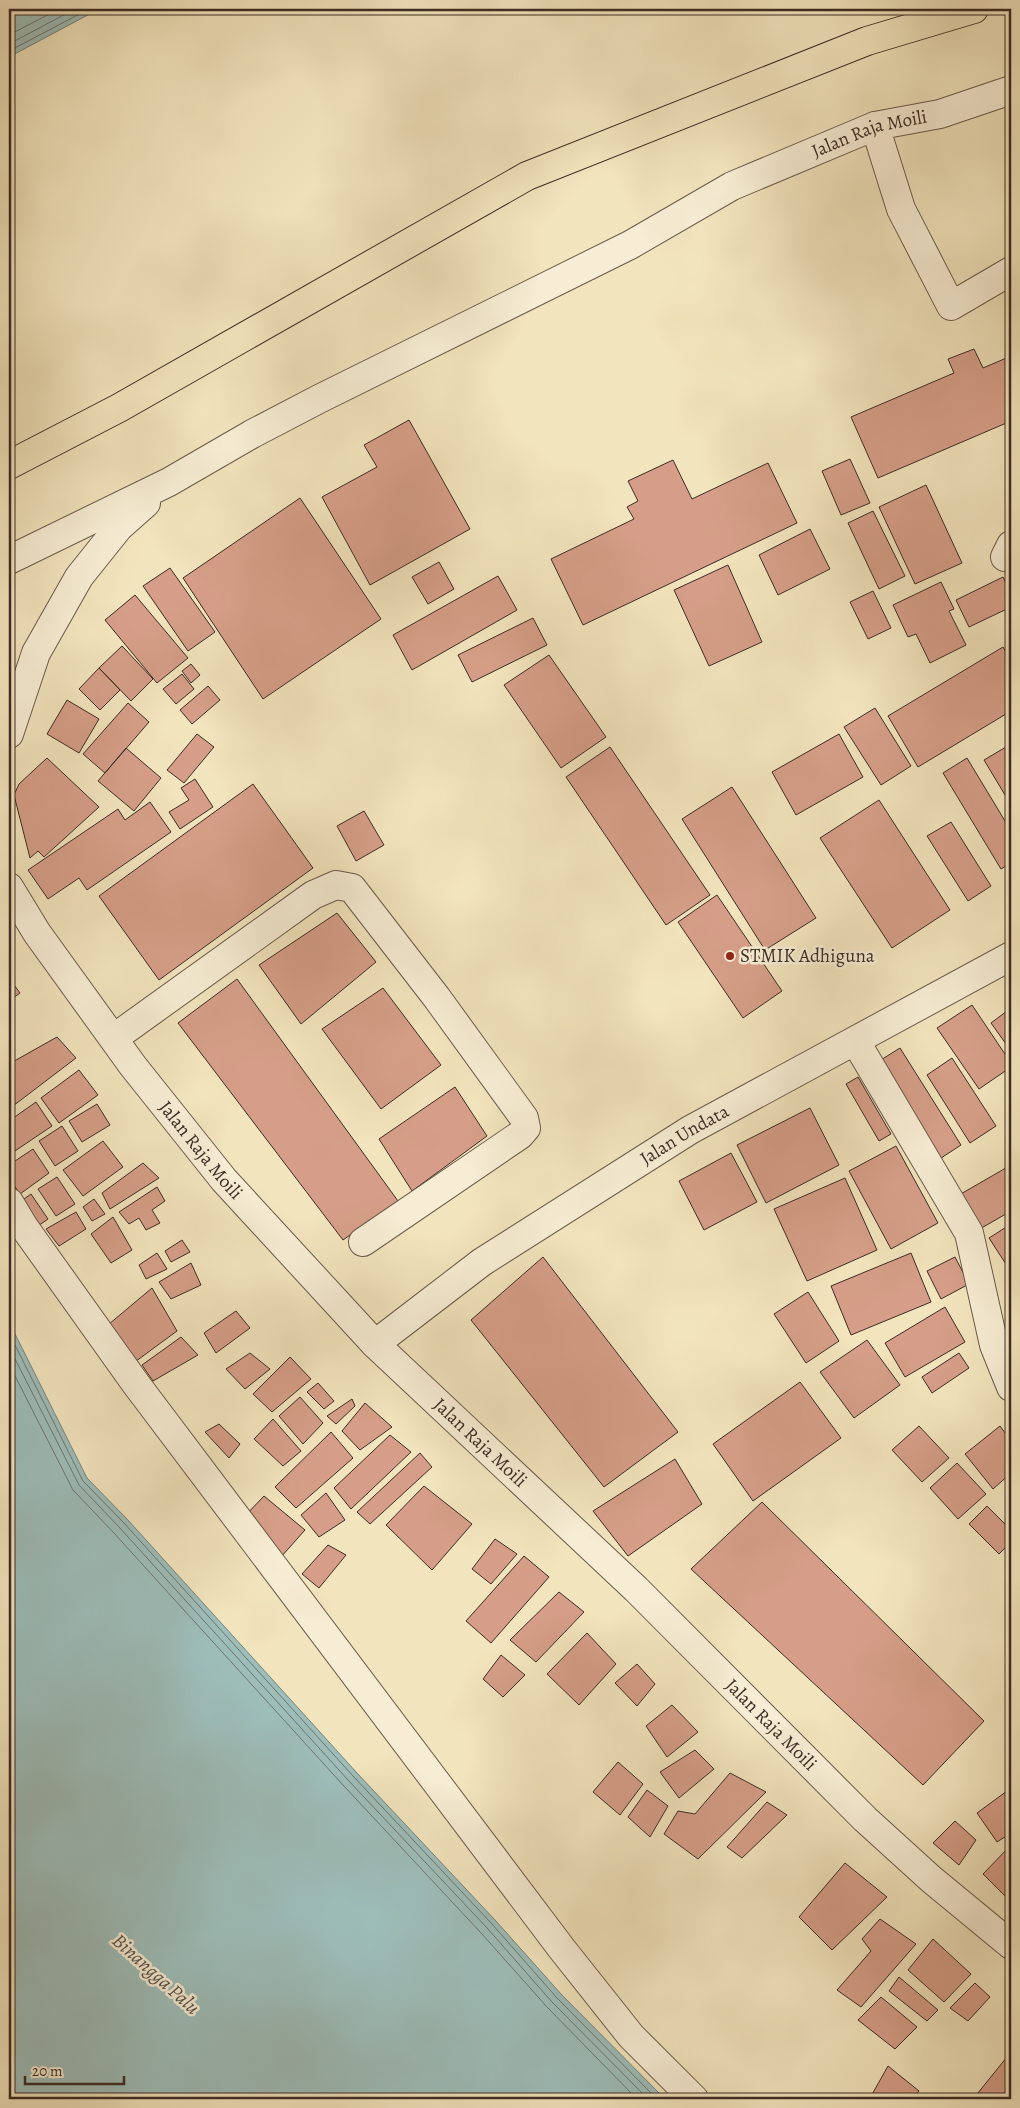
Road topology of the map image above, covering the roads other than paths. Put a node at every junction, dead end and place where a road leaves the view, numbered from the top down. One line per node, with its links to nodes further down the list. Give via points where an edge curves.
1 (974, 9): 5 (main road, via 867,41 528,176 119,408)
2 (1011, 90): 3 (street, Jalan Raja Moili, via 940,114)
3 (875, 126): 4 (street, via 901,208 951,306); 6 (street, Jalan Raja Moili, via 732,186 630,245 319,399)
4 (1011, 271)
5 (9, 464)
6 (169, 482): 7 (street); 8 (street, via 119,527 79,577 36,653)
7 (9, 560)
8 (9, 734)
9 (9, 887): 11 (street, Jalan Raja Moili, via 37,933)
10 (1011, 956): 12 (street, Jalan Undata)
11 (114, 1038): 14 (street, via 313,894 336,885 352,888 437,998 524,1118 526,1128); 15 (street, Jalan Raja Moili, via 224,1180)
12 (856, 1042): 15 (street, Jalan Undata, via 690,1130 592,1190 482,1262); 16 (street, via 969,1233 994,1345)
13 (9, 1202): 18 (street, via 24,1228 136,1384 562,1949 631,2036)
14 (363, 1242)
15 (374, 1344): 17 (street, Jalan Raja Moili, via 636,1589 865,1819)
16 (1011, 1387)
17 (1011, 1945)
18 (694, 2099)

